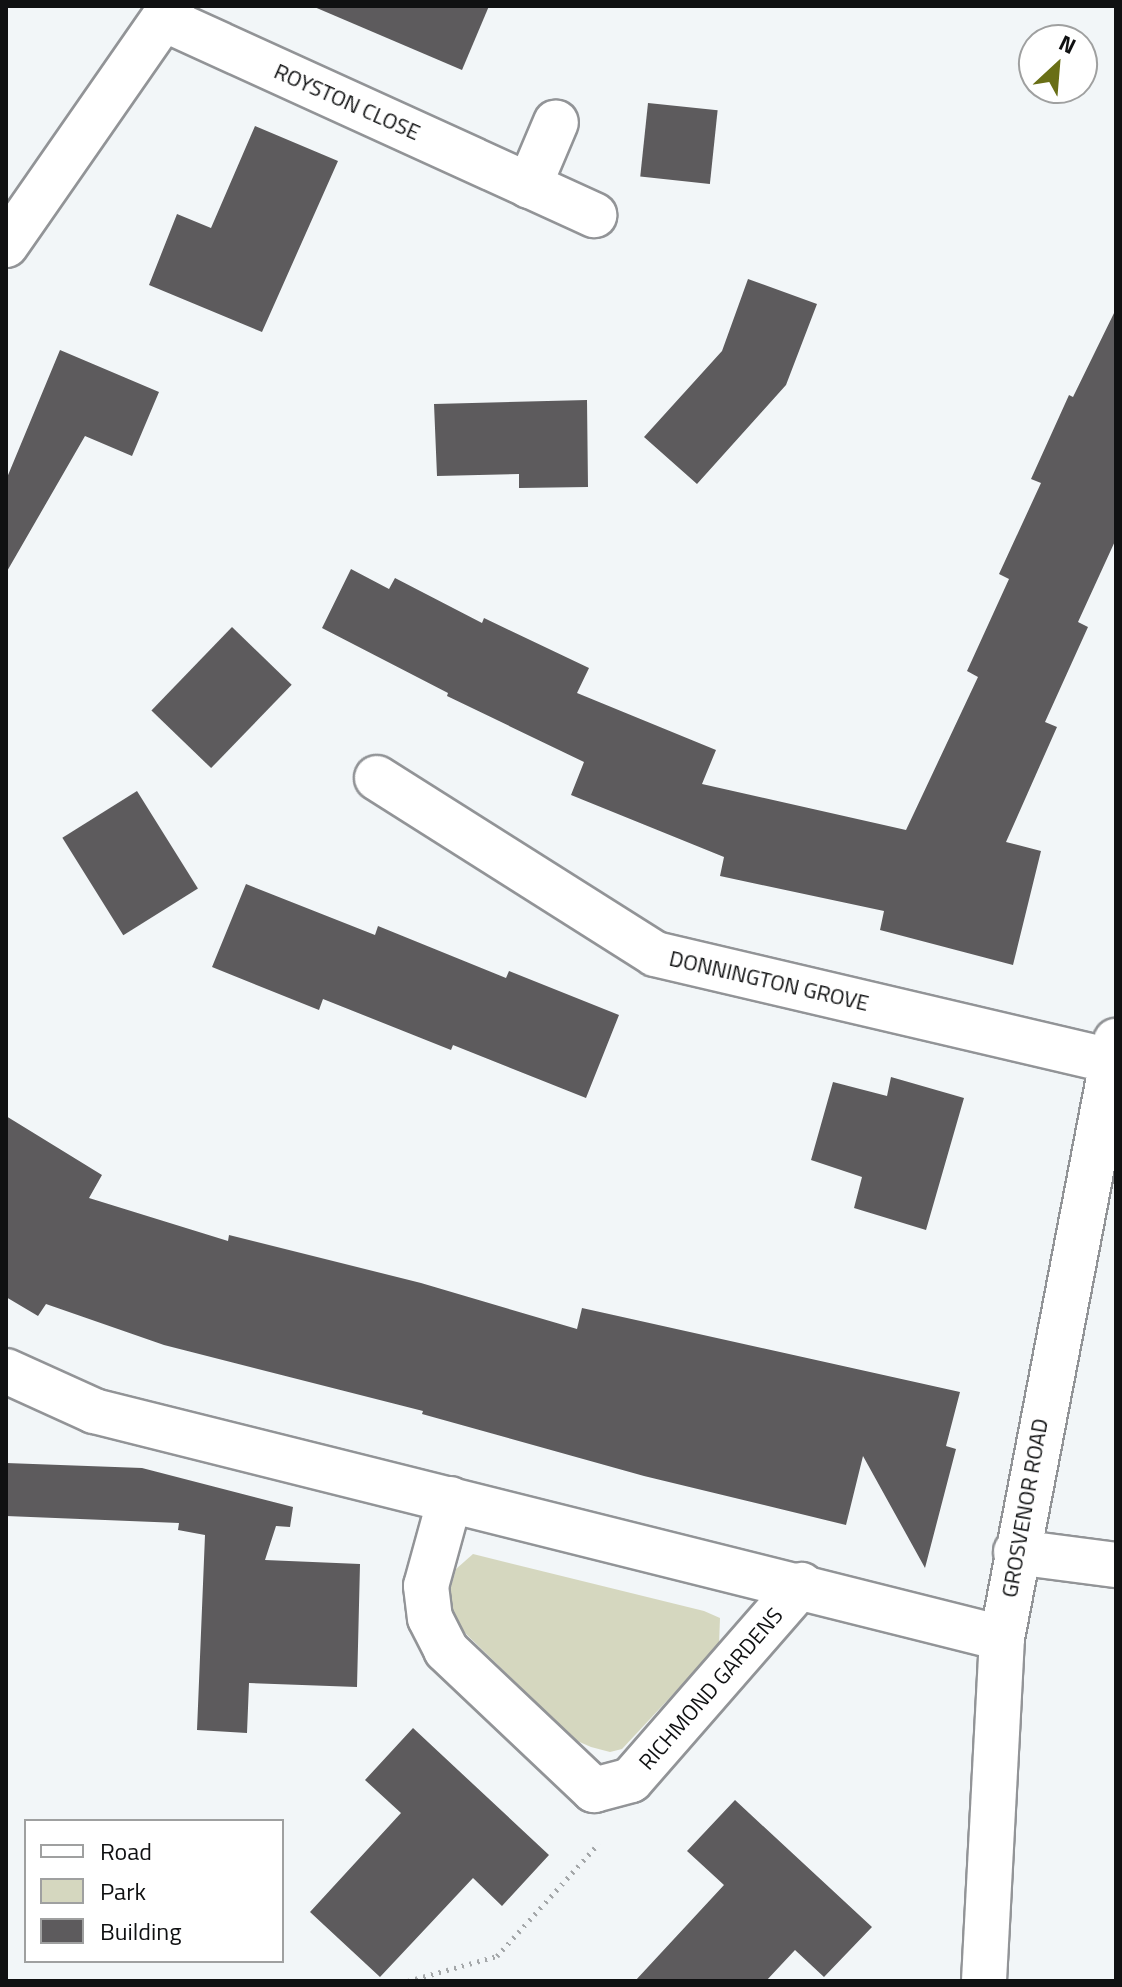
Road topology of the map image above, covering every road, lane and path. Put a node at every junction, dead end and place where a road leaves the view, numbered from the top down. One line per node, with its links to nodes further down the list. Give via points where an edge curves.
1 (168, 13): 3 (street, ROYSTON CLOSE); 5 (street)
2 (556, 122): 3 (street)
3 (529, 186): 4 (street, ROYSTON CLOSE)
4 (594, 215)
5 (6, 245)
6 (377, 778): 7 (street, DONNINGTON GROVE, via 655,954)
7 (1113, 1051): 10 (street, GROSVENOR ROAD)
8 (6, 1371): 9 (street, RICHMOND GARDENS, via 94,1411)
9 (450, 1499): 12 (street, RICHMOND GARDENS); 14 (street, RICHMOND GARDENS, via 426,1586 430,1618 446,1650 594,1790)
10 (1016, 1552): 11 (street); 13 (street, GROSVENOR ROAD)
11 (1116, 1565)
12 (801, 1585): 13 (street, RICHMOND GARDENS); 14 (street, RICHMOND GARDENS)
13 (1002, 1638): 16 (street, GROSVENOR ROAD)
14 (631, 1780): 15 (path, via 622,1818 497,1956)
15 (408, 1981)
16 (984, 1981)

